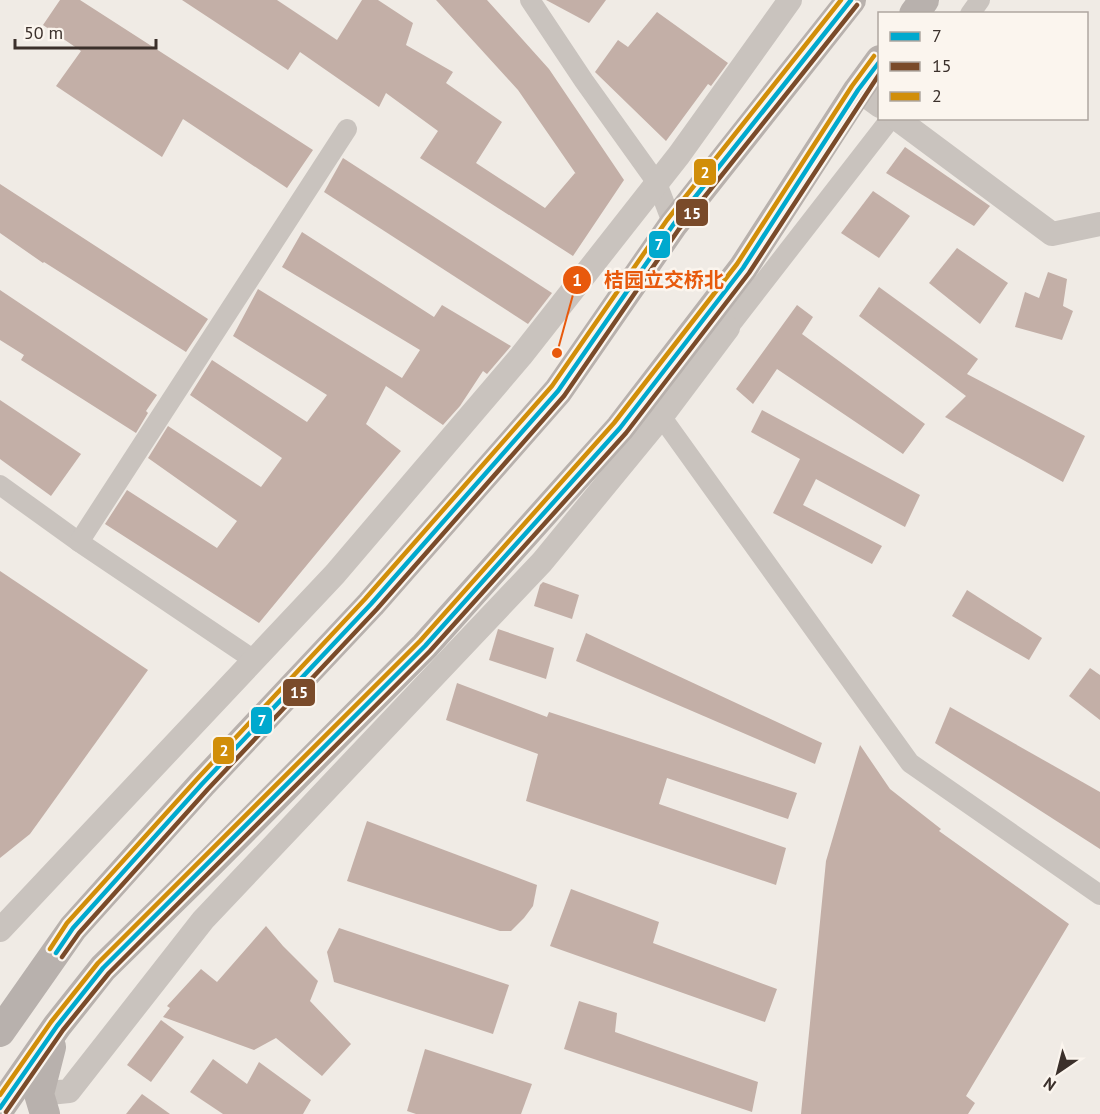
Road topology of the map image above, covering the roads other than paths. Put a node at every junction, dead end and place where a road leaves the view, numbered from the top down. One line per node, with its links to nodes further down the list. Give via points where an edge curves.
1 (530, 0): 9 (street)
2 (790, 0): 9 (street)
3 (851, 0): 11 (main road)
4 (878, 63): 5 (main road)
5 (868, 98): 13 (main road)
6 (889, 120): 12 (street)
7 (899, 120): 10 (street, via 1052,234)
8 (347, 129): 16 (street)
9 (657, 183): 11 (street); 17 (street, via 513,365 335,574)
10 (1100, 224)
11 (673, 225): 20 (main road, via 558,392 371,604 73,928)
12 (728, 328): 13 (street); 14 (street)
13 (676, 355): 14 (main road)
14 (654, 405): 18 (street, via 910,763); 21 (main road, via 620,428 425,645 103,968); 23 (street, via 542,562 203,920 69,1091)
15 (0, 484): 16 (street)
16 (79, 542): 17 (street)
17 (254, 660): 19 (street)
18 (1100, 895)
19 (0, 930)
20 (9, 1010): 22 (main road)
21 (57, 1026): 23 (main road); 24 (main road)
22 (0, 1032)
23 (42, 1104)
24 (0, 1108)

